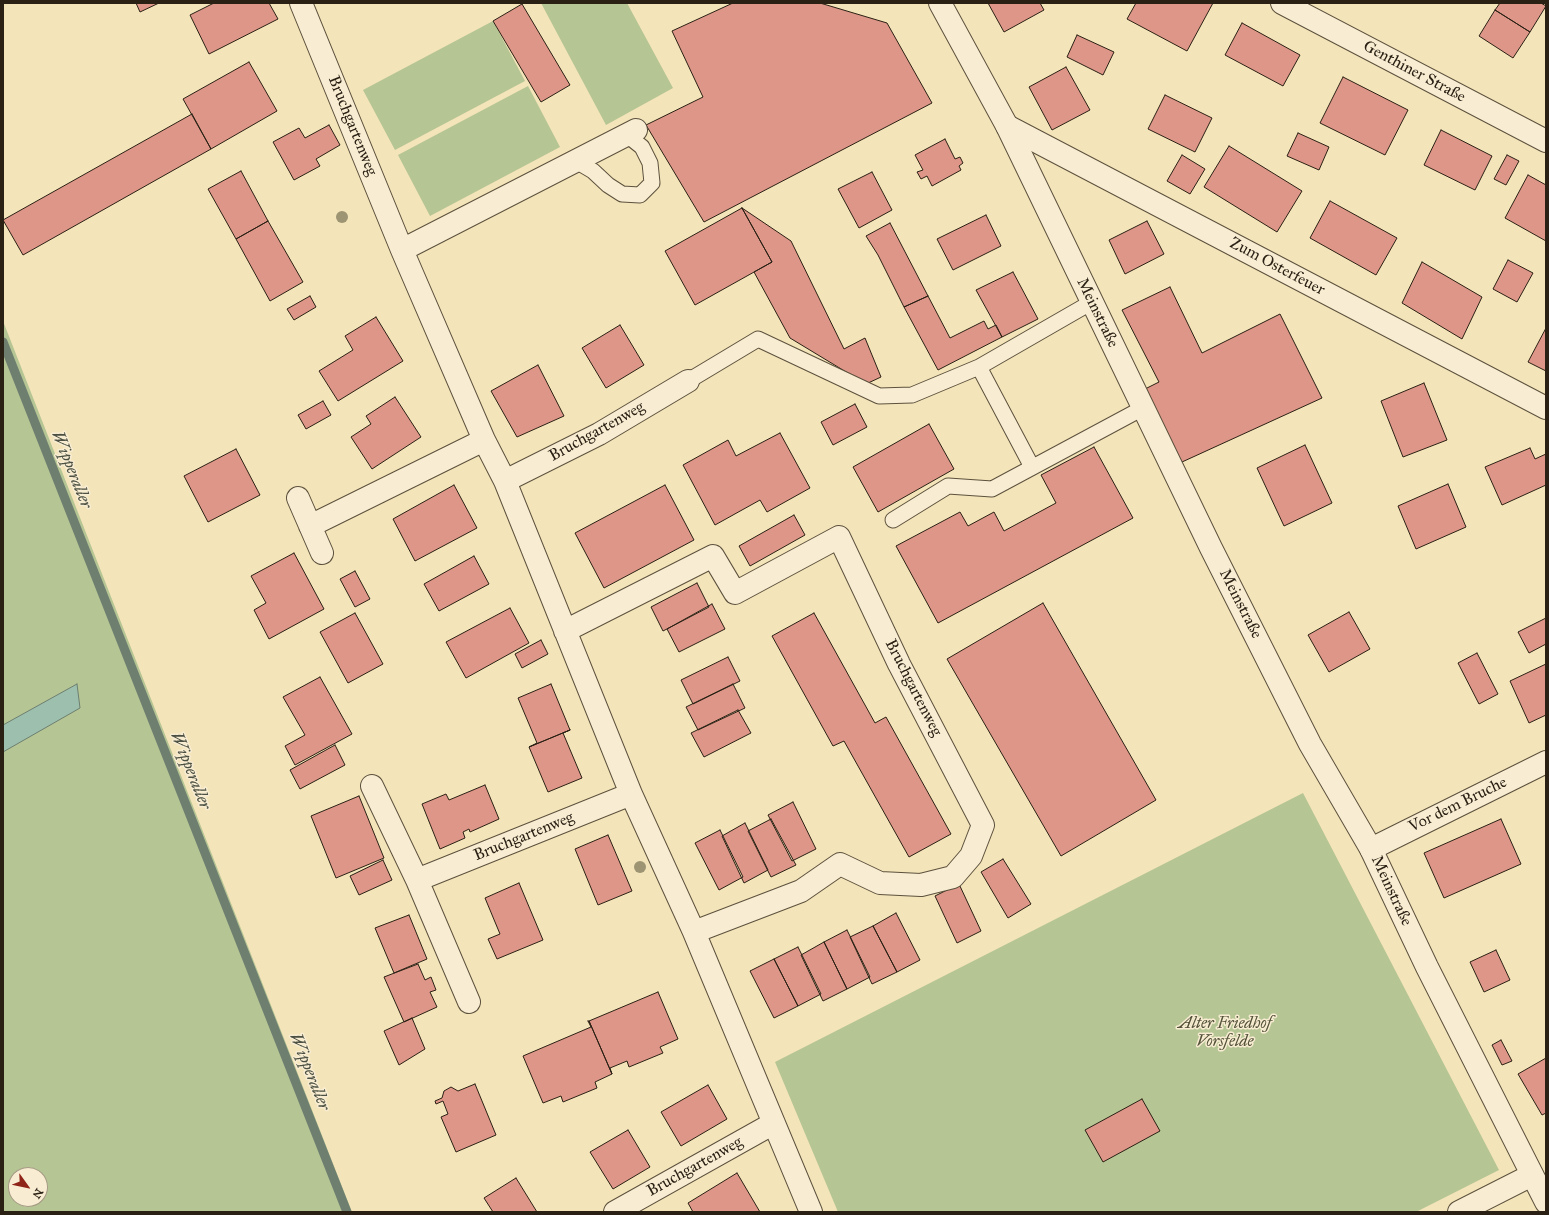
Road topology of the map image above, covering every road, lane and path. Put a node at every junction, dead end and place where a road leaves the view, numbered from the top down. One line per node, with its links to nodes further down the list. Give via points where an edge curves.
1 (301, 3): 8 (street, Bruchgartenweg)
2 (940, 3): 4 (street, Meinstraße)
3 (1282, 3): 6 (street, Genthiner Straße)
4 (1007, 126): 9 (street, Meinstraße); 13 (street, Zum Osterfeuer)
5 (632, 132): 7 (street); 7 (lane, via 650,163 652,183 640,195 622,194)
6 (1546, 141)
7 (576, 161): 8 (street)
8 (402, 250): 14 (street, Bruchgartenweg)
9 (1092, 302): 10 (lane); 12 (street, Meinstraße)
10 (979, 366): 11 (lane, via 912,395 879,396 758,338); 15 (lane)
11 (688, 382): 16 (street, Bruchgartenweg, via 599,434)
12 (1143, 408): 15 (lane); 25 (street, Meinstraße, via 1310,744)
13 (1546, 408)
14 (484, 440): 16 (street, Bruchgartenweg); 19 (street)
15 (1032, 467): 18 (lane, via 992,489 948,486)
16 (505, 481): 21 (street, Bruchgartenweg)
17 (298, 498): 19 (street)
18 (893, 520)
19 (310, 526): 20 (street)
20 (322, 553)
21 (566, 631): 24 (street, Bruchgartenweg); 27 (street, Bruchgartenweg, via 713,556 735,593 839,537 899,664 983,825 971,856 953,877 921,885 880,883 840,864 802,891)
22 (1546, 762): 25 (street, Vor dem Bruche)
23 (372, 786): 26 (street)
24 (631, 794): 26 (street, Bruchgartenweg); 27 (street, Bruchgartenweg)
25 (1371, 849): 30 (street, Meinstraße, via 1427,968)
26 (417, 880): 28 (street)
27 (694, 932): 29 (street, Bruchgartenweg)
28 (469, 1002)
29 (774, 1122): 32 (street, Bruchgartenweg); 33 (street, Bruchgartenweg)
30 (1532, 1174): 31 (street, Meinstraße); 34 (street)
31 (1546, 1202)
32 (615, 1212)
33 (812, 1212)
34 (1459, 1212)

